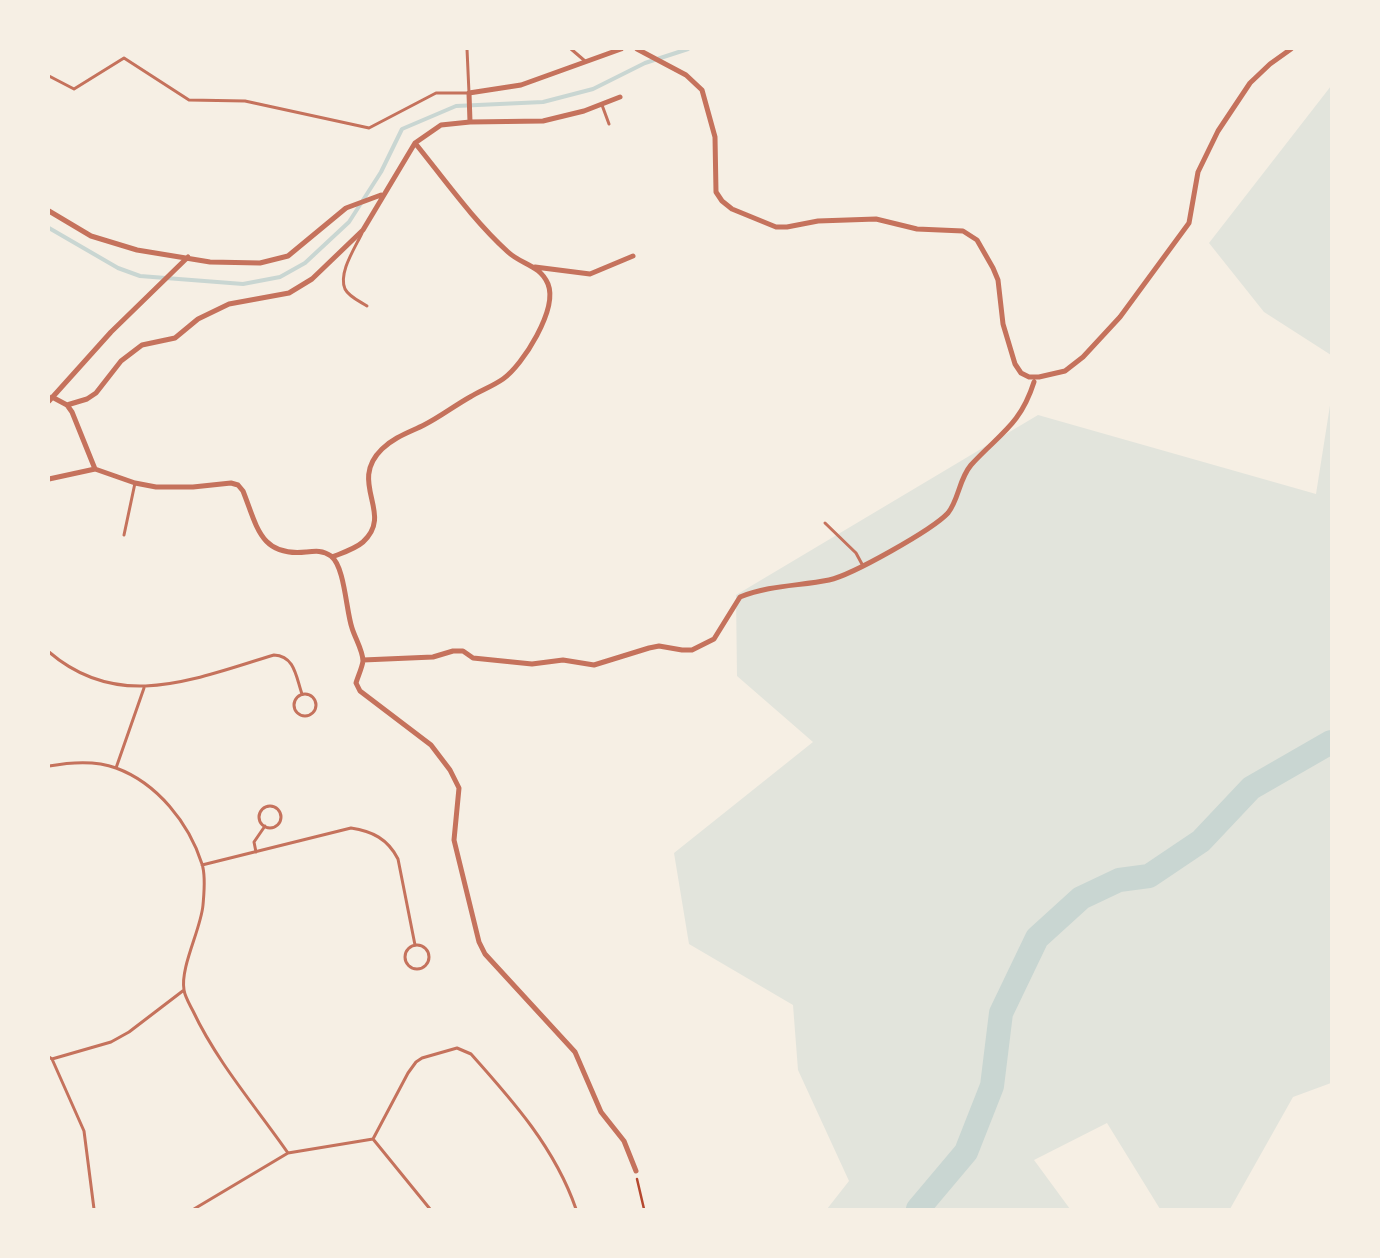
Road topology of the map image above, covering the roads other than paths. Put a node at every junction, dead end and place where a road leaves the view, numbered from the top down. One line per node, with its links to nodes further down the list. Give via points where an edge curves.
1 (467, 49): 8 (lane)
2 (571, 49): 6 (lane)
3 (621, 49): 6 (street)
4 (637, 49): 5 (street, via 686,75 702,90 715,137 716,192 732,209 776,227 787,228 818,221 876,219 917,230 970,233 989,257 998,280 1001,314 1015,364 1021,373 1038,377 1065,370 1083,357 1120,317 1189,223 1198,172 1218,131 1250,83)
5 (1291, 49)
6 (585, 61): 8 (street, via 521,85)
7 (49, 76): 8 (lane, via 74,89 124,58 189,100 245,101 369,128 436,93)
8 (469, 92): 11 (street)
9 (620, 97): 10 (street)
10 (602, 105): 11 (street, via 543,121); 12 (lane)
11 (470, 122): 13 (street, via 441,125)
12 (609, 124)
13 (415, 143): 14 (street); 19 (street, via 509,253)
14 (382, 195): 16 (street); 18 (street, via 346,208 303,245 275,261 210,262)
15 (49, 211): 18 (street, via 91,236 114,245)
16 (363, 230): 20 (lane, via 346,267 344,281 345,290); 23 (street, via 301,287 278,296 229,304 198,318 176,338 142,344 121,361 96,393)
17 (633, 256): 19 (street, via 590,274)
18 (188, 257): 22 (street, via 111,332)
19 (534, 267): 29 (street, via 544,276 551,295 542,324 519,363 503,379 400,436 381,450 368,471 367,481 376,516 374,523 361,543)
20 (368, 306)
21 (1034, 382): 30 (street, via 1020,416 969,468 947,513)
22 (50, 399): 23 (street)
23 (67, 405): 24 (street)
24 (95, 469): 25 (street); 26 (street)
25 (49, 479)
26 (135, 482): 28 (lane); 29 (street, via 172,488 238,485 260,532 272,548 294,553 316,551)
27 (825, 523): 30 (lane, via 856,553)
28 (124, 535)
29 (332, 557): 32 (street, via 340,570 349,619)
30 (864, 566): 32 (street, via 832,579 765,589 740,597 714,639 692,650 659,646 594,665 563,660 532,664 474,658 453,651 433,657)
31 (49, 652): 33 (lane, via 71,668 88,675)
32 (363, 660): 45 (street, via 356,683 360,691 431,745 459,788 454,840 478,942 484,954 575,1052 601,1112 624,1141)
33 (144, 688): 34 (lane, via 178,683 274,655 293,665); 36 (lane)
34 (302, 694): 34 (lane, via 296,697 294,708 306,716 315,709 316,702 312,696)
35 (49, 766): 36 (lane, via 68,762)
36 (116, 768): 39 (lane, via 159,794 193,842)
37 (265, 826): 37 (lane, via 279,822 280,812 275,807 268,806 262,810 260,817); 38 (lane, via 254,842)
38 (256, 852): 39 (lane); 40 (lane, via 351,828 367,831 381,839 392,847 398,859)
39 (202, 866): 41 (lane, via 203,907 191,946)
40 (415, 945): 40 (lane, via 408,949 405,959 411,967 418,968 427,962 428,954 423,947)
41 (184, 990): 42 (lane, via 111,1042); 44 (lane, via 202,1031)
42 (51, 1058): 46 (lane, via 84,1131)
43 (373, 1139): 44 (lane); 48 (lane); 49 (lane, via 416,1062 450,1050 464,1050 517,1106 551,1156)
44 (288, 1152): 47 (lane)
45 (636, 1171)
46 (94, 1209)
47 (194, 1209)
48 (430, 1209)
49 (576, 1209)

